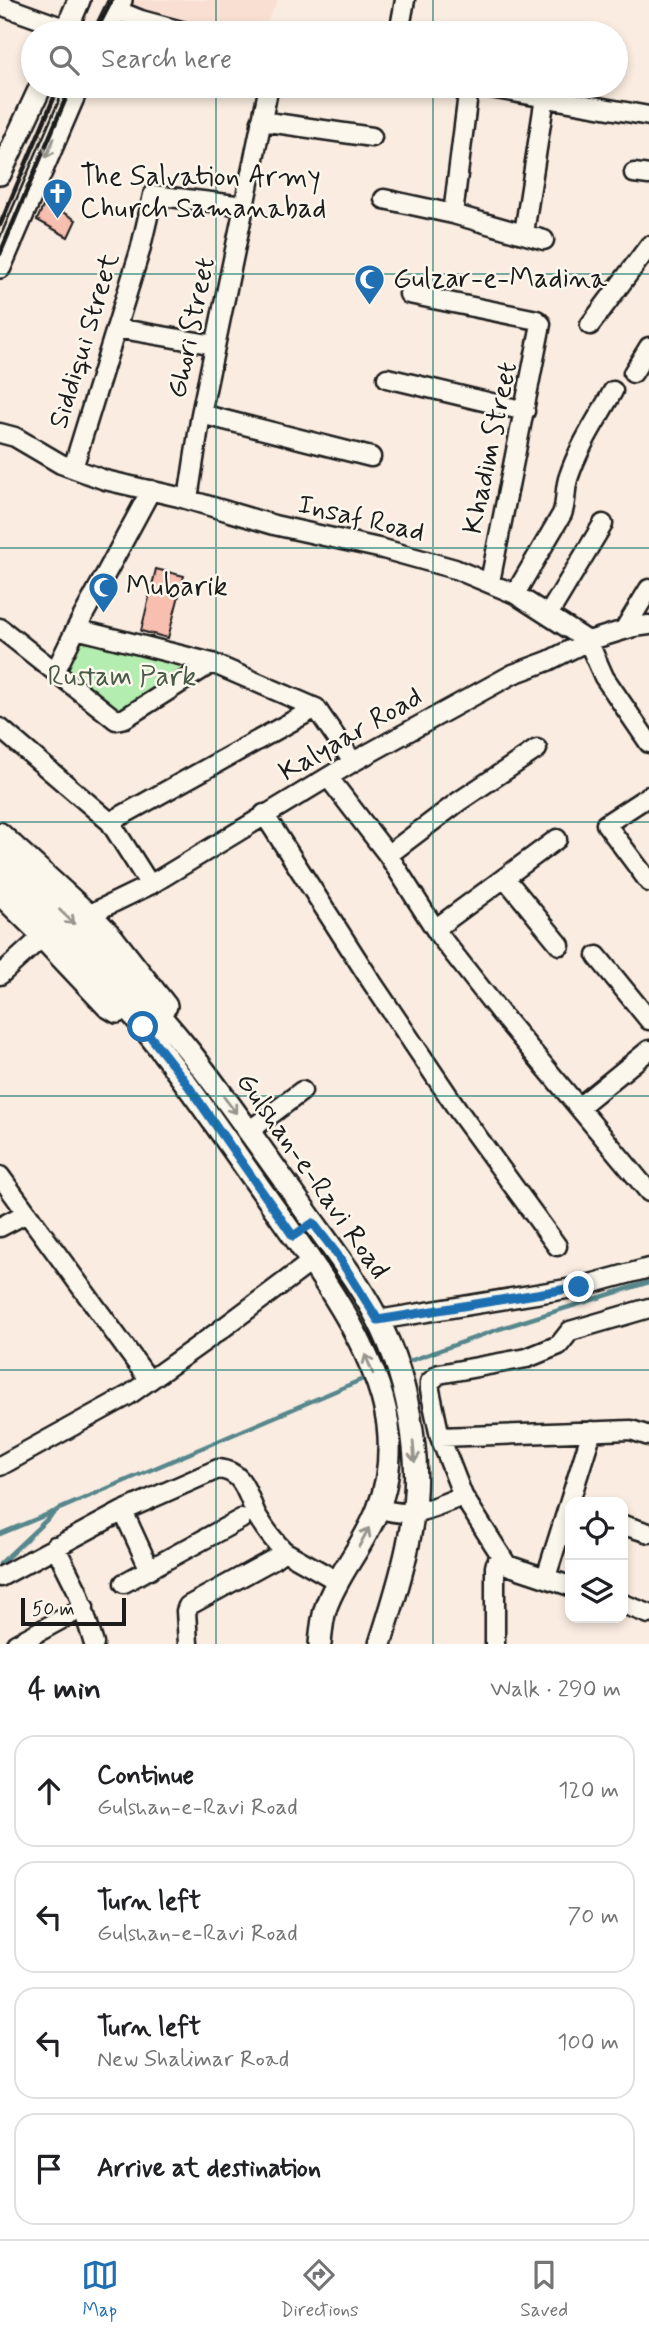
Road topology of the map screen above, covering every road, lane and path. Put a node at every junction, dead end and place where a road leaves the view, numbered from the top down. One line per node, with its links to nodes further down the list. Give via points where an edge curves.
1 (79, 0): 6 (main road)
2 (405, 0): 9 (street)
3 (0, 5): 5 (street)
4 (119, 5): 7 (main road); 8 (street)
5 (41, 21)
6 (70, 21)
7 (110, 21)
8 (145, 21)
9 (401, 21)
10 (35, 98): 19 (main road)
11 (73, 98): 26 (main road, one-way to 26)
12 (266, 98): 17 (street, Ghori Street)
13 (468, 98): 22 (street)
14 (545, 98): 23 (street)
15 (550, 98): 16 (street)
16 (649, 116)
17 (261, 121): 18 (street); 21 (street, Ghori Street)
18 (372, 137)
19 (0, 174)
20 (384, 199): 22 (street)
21 (244, 206): 29 (street, Siddiqui Street, via 153,195); 30 (street, Ghori Street)
22 (453, 214): 23 (street)
23 (524, 233): 24 (street)
24 (544, 240)
25 (649, 246): 28 (street)
26 (0, 267)
27 (410, 294): 35 (street, Khadim Street, via 541,324)
28 (590, 325)
29 (116, 328): 30 (street); 39 (street, Siddiqui Street)
30 (215, 345): 36 (street, Ghori Street)
31 (649, 347): 32 (street)
32 (633, 373)
33 (387, 378): 35 (street)
34 (613, 391): 45 (street, via 568,477 566,506)
35 (525, 411): 43 (street, Khadim Street)
36 (201, 414): 38 (street); 41 (street, Ghori Street)
37 (0, 433): 39 (street, Insaf Road)
38 (371, 457)
39 (73, 468): 40 (street, Insaf Road)
40 (151, 490): 41 (street, Insaf Road); 49 (street)
41 (188, 499): 43 (street, Insaf Road, via 274,525 431,562)
42 (603, 524): 46 (street)
43 (490, 582): 45 (street, Insaf Road)
44 (649, 589): 50 (street)
45 (516, 594): 46 (street, Insaf Road)
46 (548, 615): 51 (street, Insaf Road)
47 (649, 625): 50 (street, Kalyaar Road)
48 (0, 628): 53 (street)
49 (76, 629): 52 (street); 53 (street)
50 (624, 630): 51 (street, Kalyaar Road)
51 (588, 641): 56 (street, via 604,677); 58 (street, Kalyaar Road, via 513,674)
52 (212, 663): 53 (street, via 116,720); 54 (street)
53 (56, 670)
54 (316, 708): 58 (street); 62 (street)
55 (0, 728): 62 (street)
56 (649, 744)
57 (537, 749): 66 (street)
58 (353, 762): 59 (street, Kalyaar Road)
59 (328, 777): 61 (street, Kalyaar Road); 66 (street)
60 (649, 796): 69 (street, via 606,824)
61 (264, 814): 70 (street, Kalyaar Road); 91 (street, via 460,1113)
62 (110, 822): 70 (street)
63 (0, 832): 72 (street)
64 (557, 839): 68 (street)
65 (0, 853): 81 (main road, Gulshan-e-Ravi Road, one-way to 81, via 75,924)
66 (387, 855): 73 (street)
67 (0, 875): 79 (main road, Gulshan-e-Ravi Road, via 62,934)
68 (505, 878): 73 (street); 75 (street)
69 (649, 882)
70 (150, 885): 72 (street, Kalyaar Road)
71 (0, 895): 74 (street)
72 (90, 914): 81 (main road, via 179,1023)
73 (435, 929): 83 (street)
74 (42, 937): 77 (street); 79 (main road, via 107,1006)
75 (560, 945)
76 (597, 956): 78 (street)
77 (0, 975)
78 (649, 1020)
79 (143, 1027): 90 (main road, Gulshan-e-Ravi Road)
80 (649, 1050): 83 (street)
81 (189, 1051): 84 (main road, Gulshan-e-Ravi Road, one-way to 84)
82 (302, 1091): 84 (street)
83 (579, 1107): 86 (street)
84 (249, 1131): 88 (main road, Gulshan-e-Ravi Road)
85 (0, 1176): 87 (street)
86 (649, 1192)
87 (27, 1213): 89 (street); 96 (street)
88 (313, 1223): 90 (main road); 95 (main road, Gulshan-e-Ravi Road)
89 (0, 1227)
90 (293, 1236): 92 (main road, Gulshan-e-Ravi Road)
91 (557, 1246)
92 (311, 1262): 96 (street); 102 (main road, Gulshan-e-Ravi Road, one-way to 92, via 389,1437 380,1393 357,1336)
93 (649, 1268): 95 (street, via 579,1287)
94 (649, 1308): 99 (street, via 570,1331 559,1345 527,1358 439,1374 429,1390)
95 (380, 1325): 104 (main road, Gulshan-e-Ravi Road, one-way to 104, via 402,1385 414,1446)
96 (149, 1380): 100 (street)
97 (592, 1431): 98 (street, via 631,1430); 99 (street); 113 (street)
98 (649, 1436)
99 (440, 1437): 101 (street)
100 (1, 1463)
101 (463, 1496): 104 (street); 110 (street)
102 (378, 1508): 104 (street); 114 (main road, Gulshan-e-Ravi Road, one-way to 102)
103 (123, 1511): 108 (street); 109 (street, via 218,1469 227,1470 239,1477 262,1525); 111 (street)
104 (412, 1515): 124 (main road, Gulshan-e-Ravi Road)
105 (241, 1519): 111 (street)
106 (628, 1527): 107 (street)
107 (649, 1533)
108 (55, 1546): 112 (street); 118 (street)
109 (284, 1551): 114 (street); 122 (street, via 188,1606)
110 (502, 1559): 113 (street); 125 (street, via 495,1567)
111 (150, 1570): 115 (street)
112 (0, 1577)
113 (547, 1577): 116 (street)
114 (339, 1582): 123 (main road, Gulshan-e-Ravi Road, via 326,1608)
115 (124, 1583)
116 (565, 1584)
117 (628, 1606): 119 (street)
118 (84, 1607): 120 (street); 121 (street)
119 (649, 1614)
120 (16, 1644)
121 (94, 1644)
122 (188, 1644)
123 (320, 1644)
124 (380, 1644)
125 (495, 1644)

